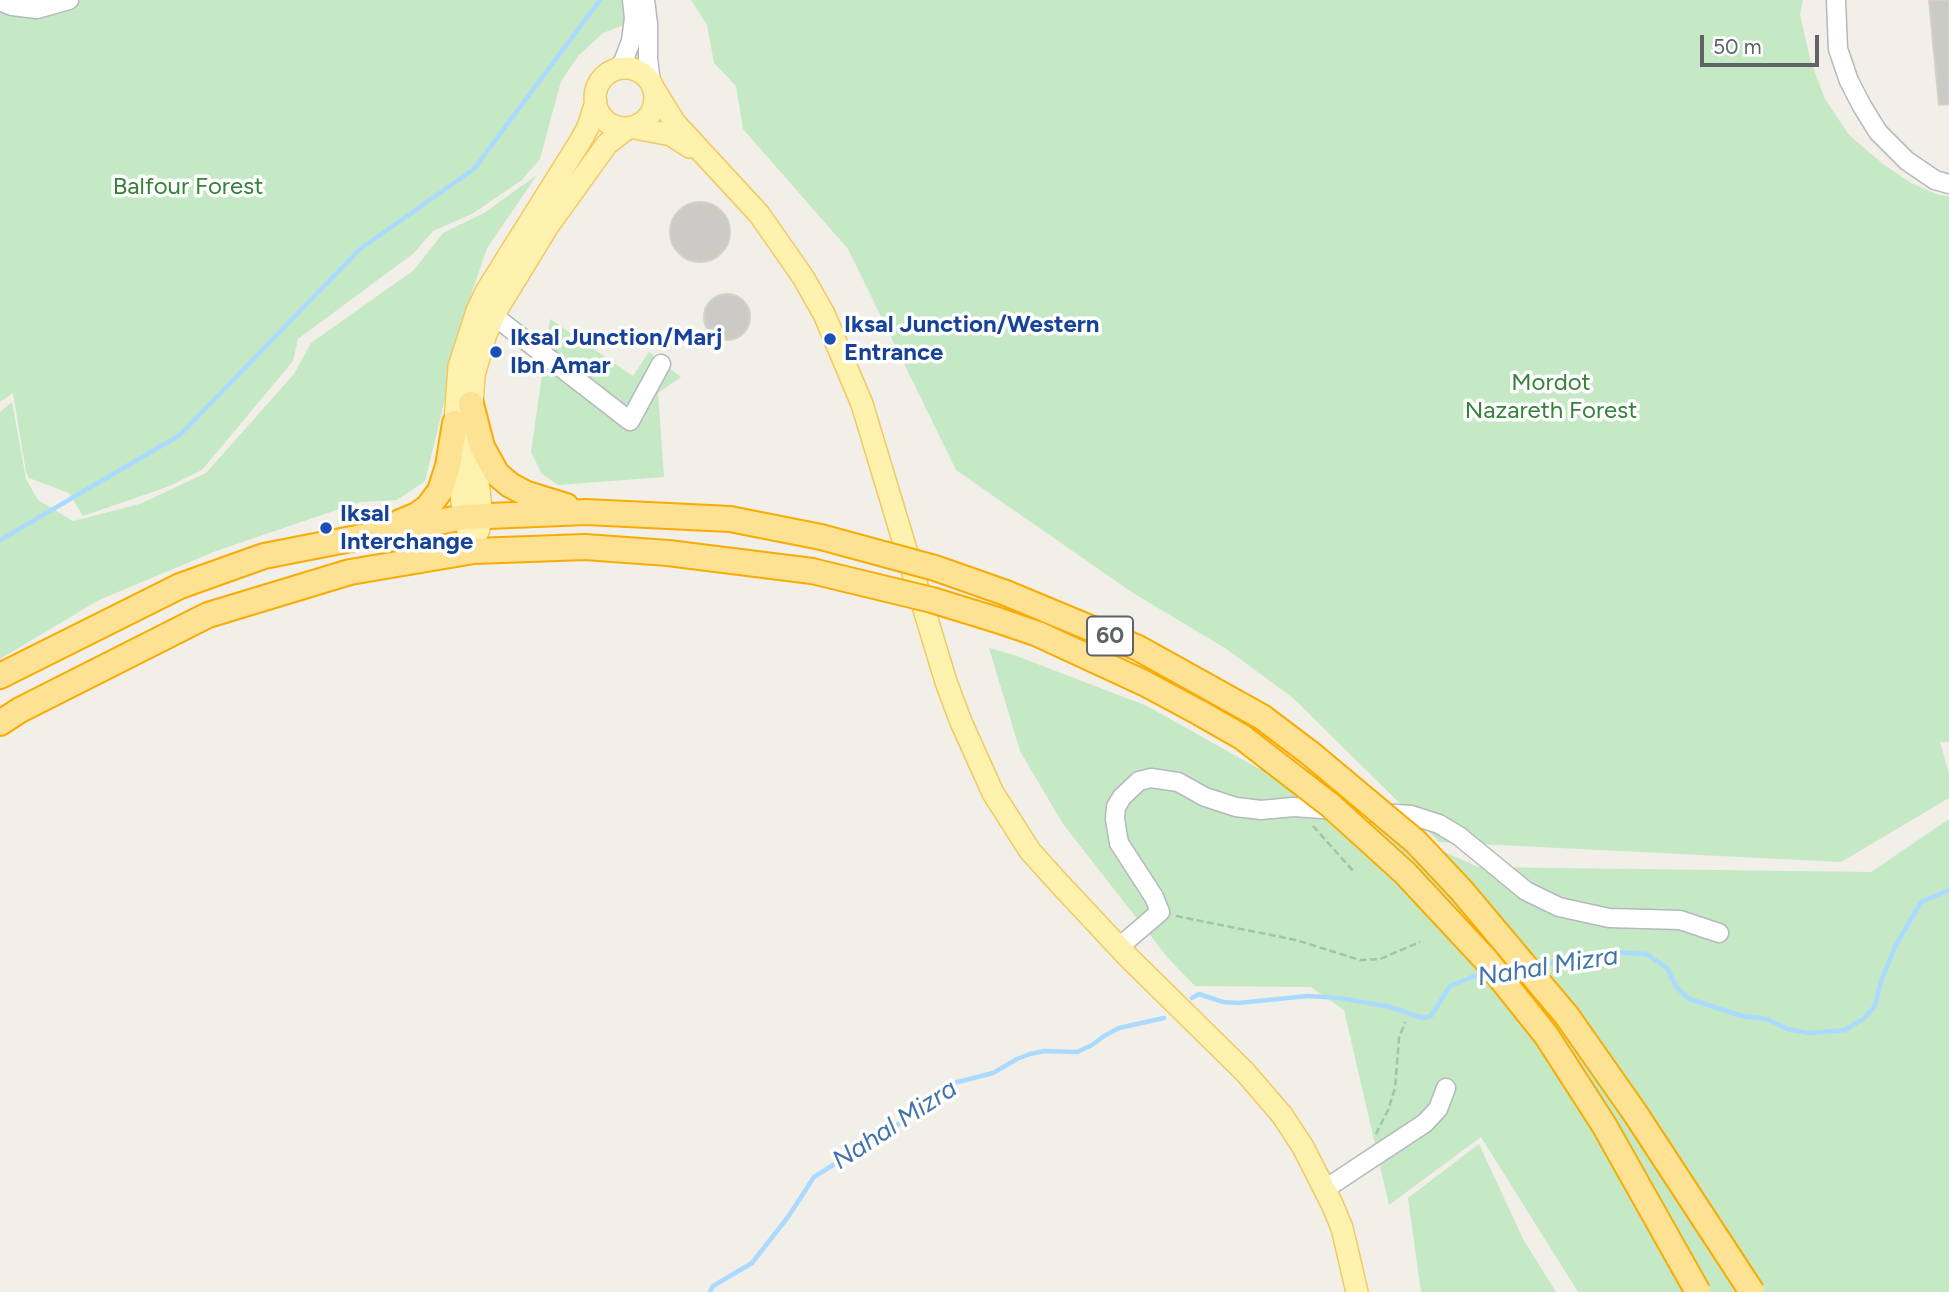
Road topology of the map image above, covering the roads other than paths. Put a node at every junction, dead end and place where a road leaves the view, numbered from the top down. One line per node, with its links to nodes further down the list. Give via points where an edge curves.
1 (69, 0): 5 (street, via 37,9)
2 (632, 0): 6 (street, via 631,41)
3 (645, 0): 7 (street)
4 (1836, 0): 11 (street, via 1838,49 1862,106 1878,132 1907,161)
5 (0, 1)
6 (615, 70): 7 (main road, via 638,71); 8 (main road, via 597,86)
7 (653, 86): 9 (main road, via 651,115); 10 (main road, via 675,123)
8 (596, 102): 9 (main road, via 606,122); 15 (main road, via 581,140 477,311 459,366)
9 (631, 128): 10 (main road, via 671,135); 12 (main road, via 597,157 548,226)
10 (712, 163): 23 (main road, via 780,242 829,325 862,404 946,682 993,793 1031,851)
11 (1949, 184)
12 (494, 316): 13 (street, via 630,421); 14 (main road, via 478,357)
13 (661, 364)
14 (471, 404): 16 (highway, via 482,447 497,474 527,494); 17 (main road)
15 (455, 424): 17 (main road); 18 (highway, via 440,491 428,507)
16 (586, 512): 17 (highway, 60); 28 (highway, 60, bridge, via 730,519 821,537 935,568 1138,648 1262,717 1416,842 1462,891 1567,1016)
17 (473, 517): 18 (highway, 60); 19 (main road)
18 (369, 536): 20 (highway, 60, via 264,556 180,586)
19 (474, 551): 21 (highway, 60, via 350,572 208,615); 27 (highway, 60, bridge, via 584,547 668,553 812,571 932,600 1038,634 1134,678 1242,737 1405,873 1486,960 1546,1035 1604,1125)
20 (0, 676)
21 (0, 723)
22 (1719, 933): 23 (street, via 1680,920 1609,918 1559,907 1526,891 1459,836 1411,815 1236,807 1178,782 1151,778 1129,789 1116,807 1116,832 1160,912)
23 (1119, 947): 25 (main road, via 1268,1096)
24 (1446, 1088): 25 (street, via 1438,1109 1425,1123)
25 (1325, 1189): 26 (main road, via 1342,1228)
26 (1357, 1292)
27 (1698, 1292)
28 (1752, 1292)

